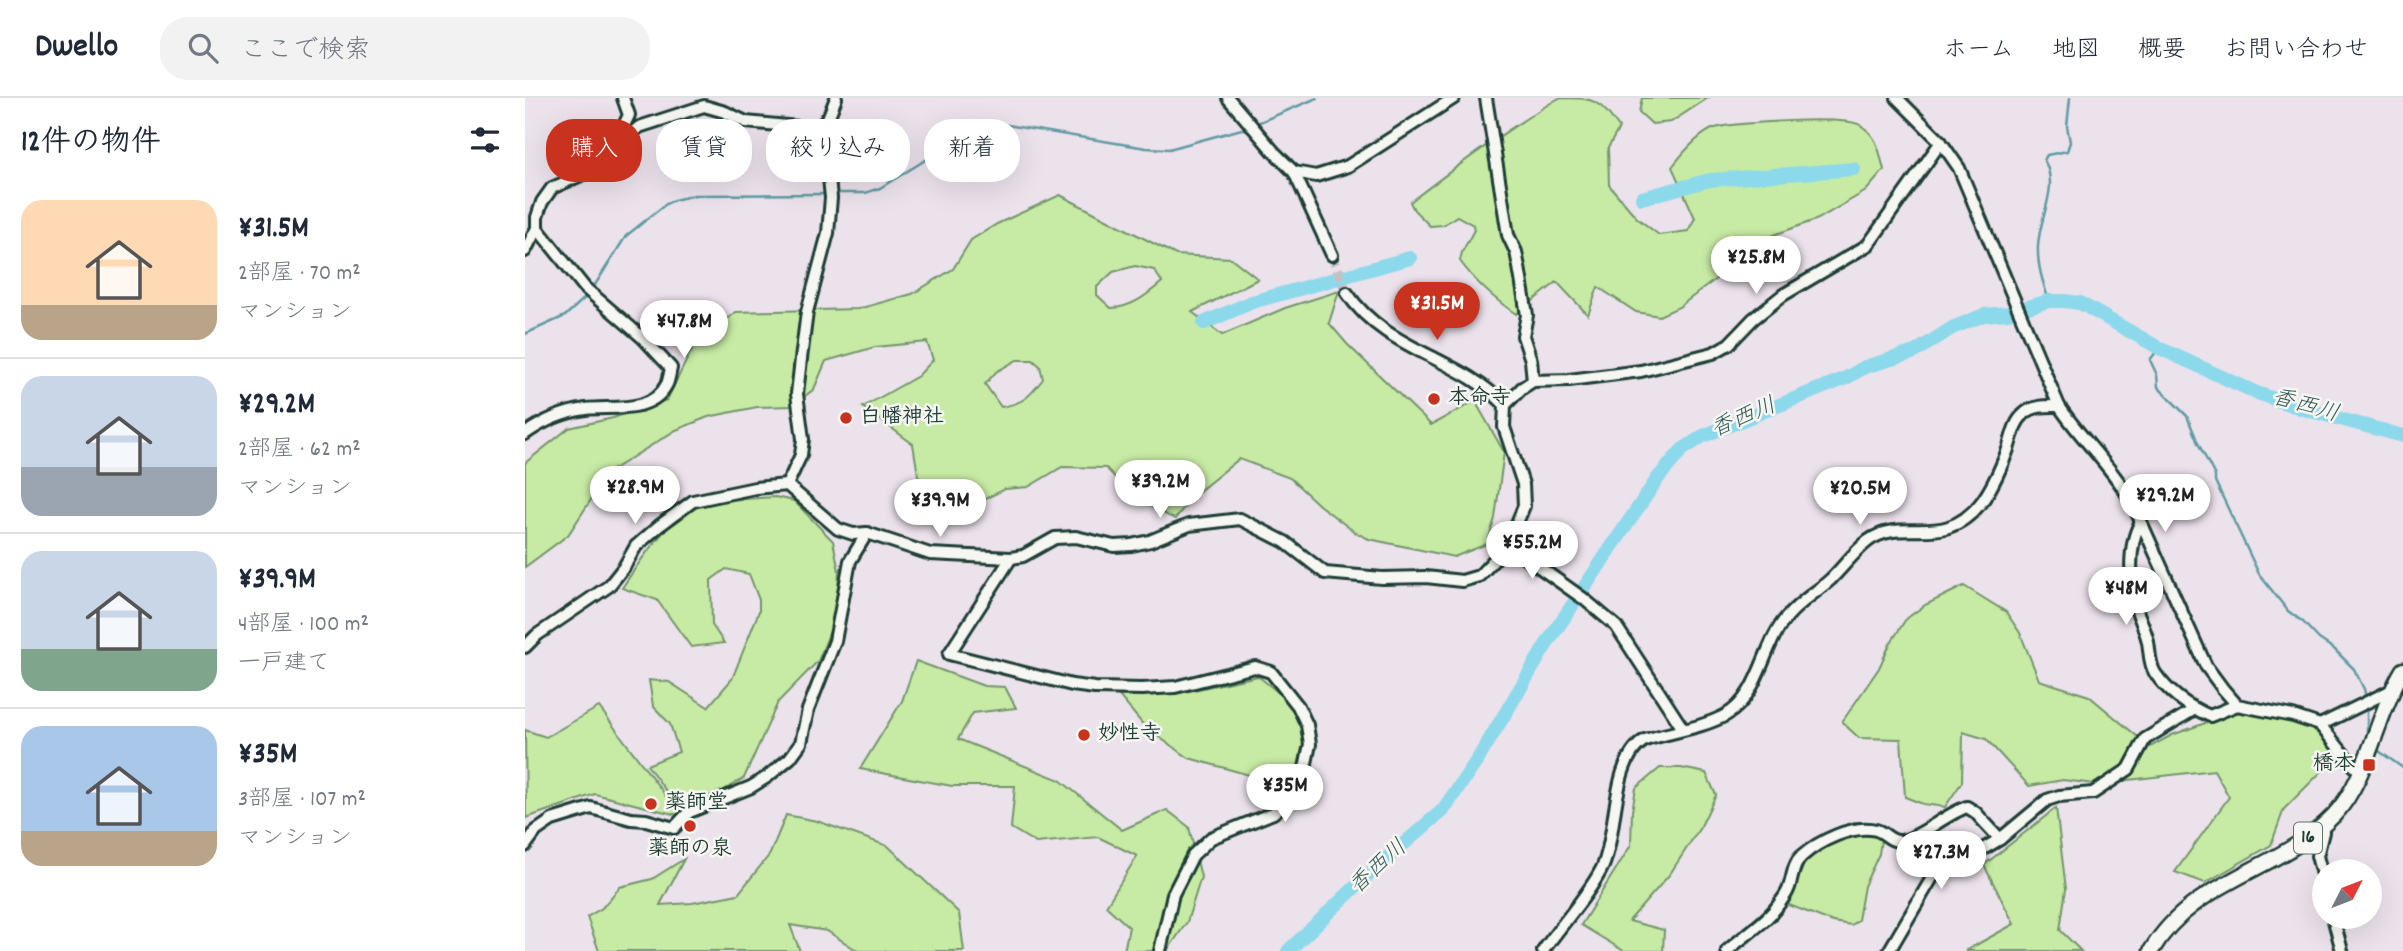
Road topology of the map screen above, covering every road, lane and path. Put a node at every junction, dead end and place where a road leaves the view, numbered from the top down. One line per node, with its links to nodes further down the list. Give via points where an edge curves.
1 (623, 98): 7 (street)
2 (837, 98): 8 (street)
3 (1229, 98): 12 (street)
4 (1454, 98): 12 (street, via 1348,166 1316,176)
5 (1486, 98): 19 (street, via 1508,235 1527,315 1523,336)
6 (1897, 98): 11 (street)
7 (627, 119)
8 (827, 119)
9 (766, 124): 10 (street, via 746,122 704,106)
10 (642, 126)
11 (1941, 142): 19 (street, via 1868,245 1783,295 1729,344 1713,353 1641,371); 21 (street, via 1959,168)
12 (1294, 172): 17 (street)
13 (566, 182): 15 (street, via 552,188 542,202)
14 (830, 182): 23 (street, via 828,233 807,312 797,394 801,455)
15 (537, 228): 16 (street); 22 (street, via 585,288 671,368 667,384 643,404 571,412)
16 (525, 251)
17 (1332, 255)
18 (1347, 293): 20 (street, via 1356,308 1390,334 1447,363 1492,391)
19 (1533, 381): 20 (street)
20 (1505, 405): 26 (street, via 1504,427 1523,484 1524,506)
21 (2059, 406): 24 (street, via 2124,489); 34 (street, via 2024,414 1994,482 1964,519 1949,528 1889,532 1869,541 1786,617 1745,696 1728,714)
22 (525, 434)
23 (787, 485): 25 (street, via 838,528); 28 (street, via 692,501 636,546 609,586)
24 (2141, 522): 31 (street, via 2206,666); 32 (street, via 2135,532 2132,580 2149,659 2169,690)
25 (867, 533): 27 (street, via 930,554); 38 (street, via 850,561 835,641 808,710 801,743 779,768 751,787 689,812 674,828 591,808 552,820)
26 (1508, 545): 27 (street, via 1479,576 1462,581 1325,573 1285,542 1240,519 1189,525 1132,545 1055,538); 34 (street, via 1616,626)
27 (1011, 558): 41 (street, via 949,654 1095,688 1175,687 1255,667 1271,672 1304,716 1310,744 1305,768 1288,801 1273,813 1212,838 1193,855 1173,894)
28 (525, 647)
29 (2403, 670): 30 (main road, 16)
30 (2392, 690): 33 (street); 35 (main road, 16)
31 (2237, 705): 32 (street, via 2210,716); 33 (street)
32 (2195, 709): 37 (street, via 2145,739 2129,769 2093,793 2047,800)
33 (2320, 725): 35 (street)
34 (1683, 729): 42 (street, via 1645,740 1630,753 1602,867)
35 (2360, 771): 36 (main road, 16, via 2336,813)
36 (2322, 825): 39 (street); 45 (main road, 16, via 2289,851 2189,906)
37 (2000, 839): 43 (street, via 1967,807 1899,841 1879,830 1840,835 1795,863 1788,891 1777,908); 44 (street, via 1936,871)
38 (525, 846)
39 (2318, 859)
40 (2336, 929): 46 (street)
41 (1160, 951)
42 (1543, 951)
43 (1727, 951)
44 (1889, 951)
45 (2151, 951)
46 (2342, 951)

